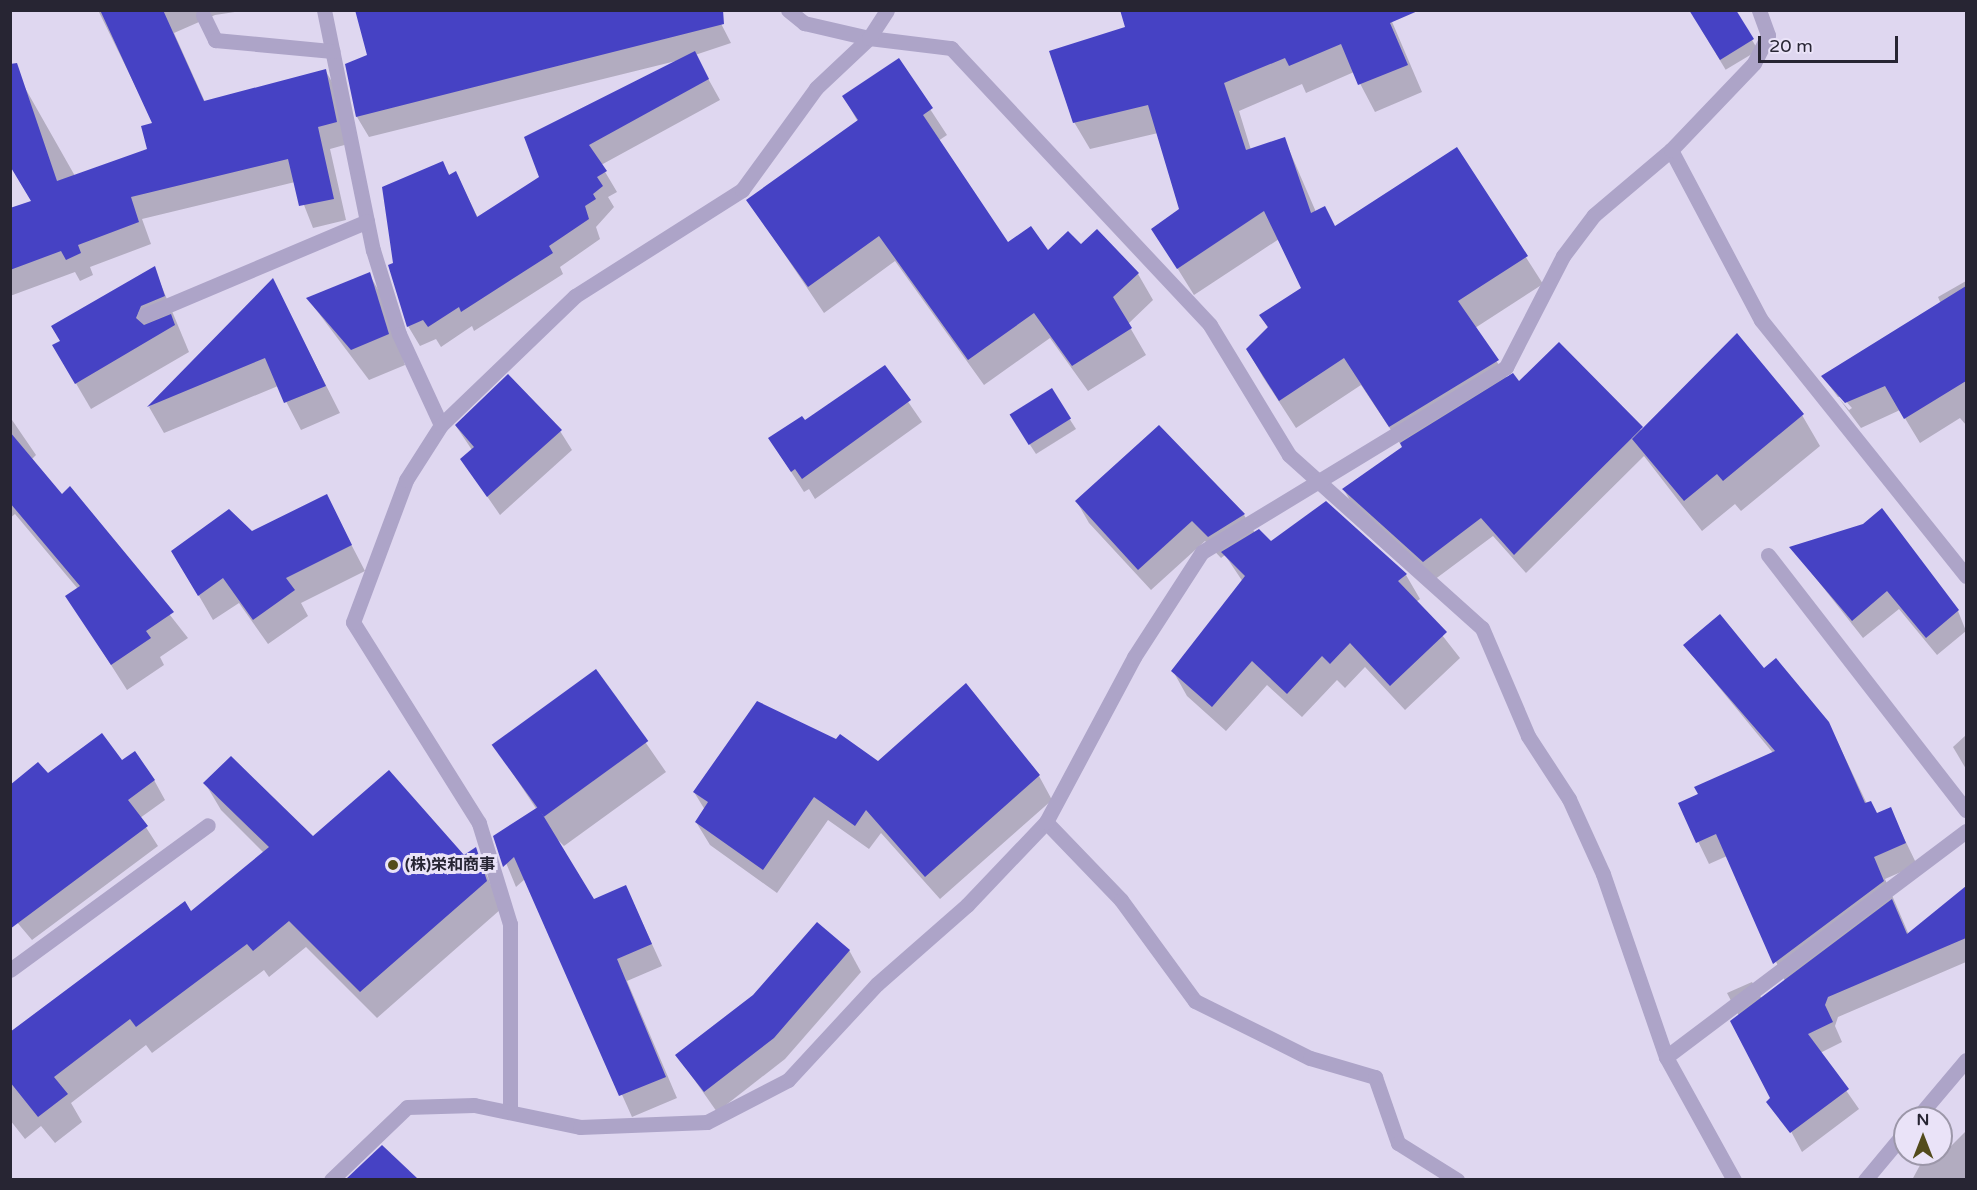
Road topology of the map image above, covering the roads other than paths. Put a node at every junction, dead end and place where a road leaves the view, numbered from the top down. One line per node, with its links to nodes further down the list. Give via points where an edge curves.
1 (324, 10): 7 (street)
2 (788, 10): 6 (street, via 804,23)
3 (886, 10): 6 (street)
4 (1759, 10): 8 (street, via 1768,35 1754,63)
5 (203, 15): 7 (street, via 215,40)
6 (869, 38): 11 (street, via 816,88 742,190 575,296); 12 (street, via 951,48 1210,325 1289,455)
7 (332, 51): 9 (street)
8 (1671, 150): 12 (street, via 1588,223 1563,256 1506,367); 14 (street, via 1761,320)
9 (367, 221): 10 (street); 11 (street, via 399,334)
10 (145, 315)
11 (441, 425): 23 (street, via 406,480 353,622 479,823 510,924)
12 (1317, 482): 16 (street, via 1202,552 1134,657); 20 (street, via 1482,628 1528,736 1569,799 1603,874)
13 (1768, 555): 15 (street)
14 (1966, 576)
15 (1966, 810)
16 (1046, 822): 23 (street, via 967,904 877,984 788,1080 707,1122 580,1127); 26 (street, via 1121,900 1195,1002 1310,1058 1375,1077 1398,1143)
17 (208, 825): 19 (street)
18 (1966, 831): 20 (street)
19 (10, 970)
20 (1666, 1057): 27 (street)
21 (1966, 1060): 22 (street)
22 (1927, 1106)
23 (510, 1112): 25 (street, via 474,1105 407,1107)
24 (1893, 1146): 28 (street)
25 (331, 1179)
26 (1457, 1179)
27 (1734, 1179)
28 (1864, 1179)

